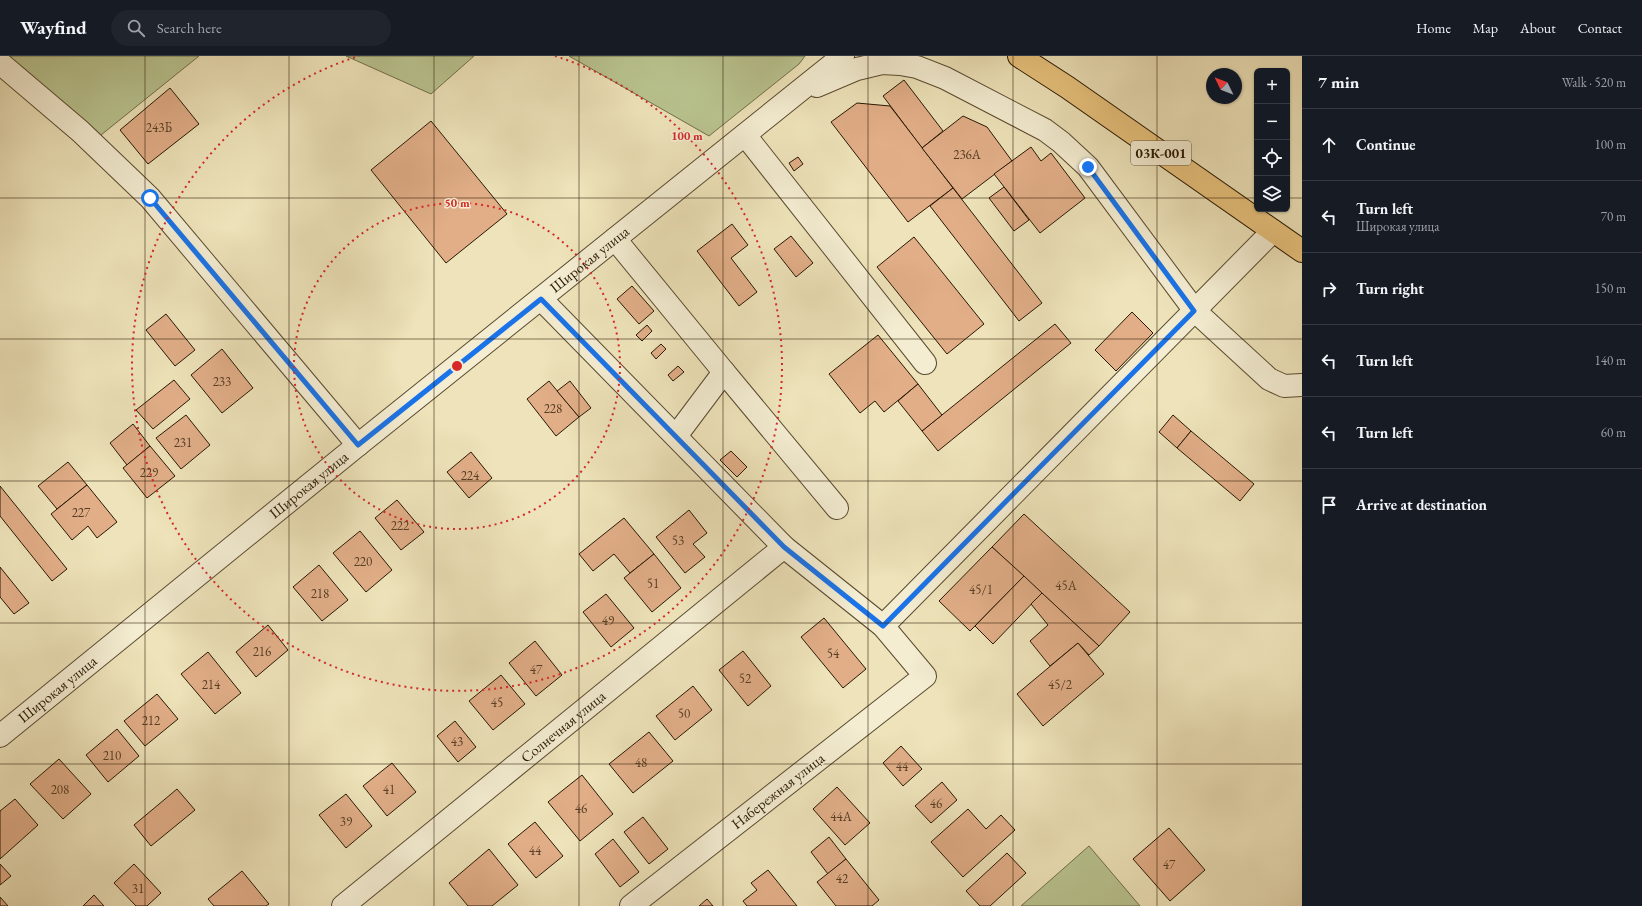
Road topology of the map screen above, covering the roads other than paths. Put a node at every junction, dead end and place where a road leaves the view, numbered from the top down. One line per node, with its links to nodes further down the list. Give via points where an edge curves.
1 (843, 56): 5 (street, Широкая улица)
2 (863, 56): 5 (street)
3 (1023, 58): 8 (main road, 03К-001)
4 (0, 63): 17 (street, via 80,131 150,198)
5 (828, 64): 6 (street, Широкая улица)
6 (791, 98): 7 (street, Широкая улица); 12 (street, via 857,69 882,63 900,64 918,67 945,78 1024,118 1061,142 1088,167)
7 (745, 135): 9 (street, Широкая улица); 13 (street)
8 (1273, 231): 10 (main road, 03К-001); 12 (street)
9 (615, 239): 11 (street, Широкая улица); 14 (street)
10 (1302, 251)
11 (541, 299): 16 (street); 17 (street, Широкая улица)
12 (1194, 311): 15 (street, via 1269,379 1284,386); 20 (street)
13 (925, 363)
14 (724, 372): 16 (street); 18 (street)
15 (1302, 385)
16 (676, 436): 19 (street)
17 (358, 445): 21 (street, Широкая улица)
18 (836, 508)
19 (784, 547): 20 (street); 22 (street, Солнечная улица)
20 (883, 626): 23 (street, Набережная улица, via 925,676)
21 (0, 736)
22 (343, 906)
23 (631, 906)

